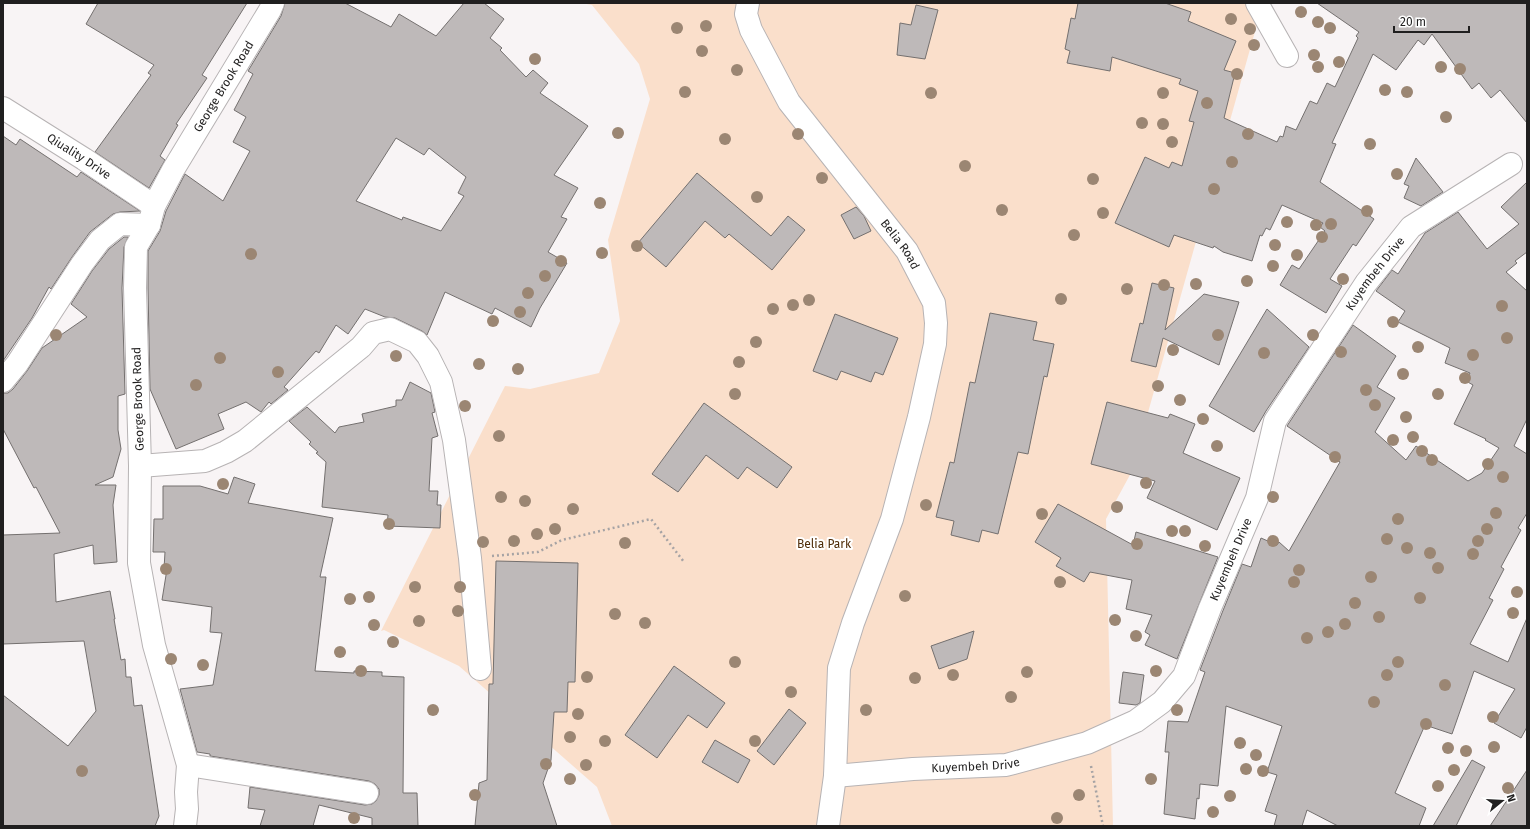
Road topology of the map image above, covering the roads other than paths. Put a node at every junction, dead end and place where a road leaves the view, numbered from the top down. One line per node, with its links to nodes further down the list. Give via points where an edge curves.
1 (273, 3): 7 (street, George Brook Road, via 173,170)
2 (748, 3): 12 (street, Belia Road, via 746,14 751,30 789,102 907,251 934,303 935,344 892,518 853,623 840,668)
3 (1257, 3): 4 (street)
4 (1287, 56)
5 (3, 108): 7 (street, Qiuality Drive, via 84,159)
6 (1511, 164): 12 (street, Kuyembeh Drive, via 1411,227 1366,283 1275,421 1257,498 1184,676 1162,702 1136,721 1087,743 1006,765)
7 (151, 216): 8 (street, via 120,224 100,240); 9 (street, George Brook Road, via 136,247)
8 (3, 381)
9 (140, 466): 10 (street, via 205,461 239,445 361,347 373,333 390,329 417,342 428,356 441,382 454,440 470,558); 11 (street, George Brook Road, via 139,563 154,645)
10 (480, 669)
11 (188, 765): 13 (street); 14 (street, George Brook Road)
12 (835, 776): 15 (street, Belia Road)
13 (367, 792)
14 (185, 826)
15 (828, 826)

